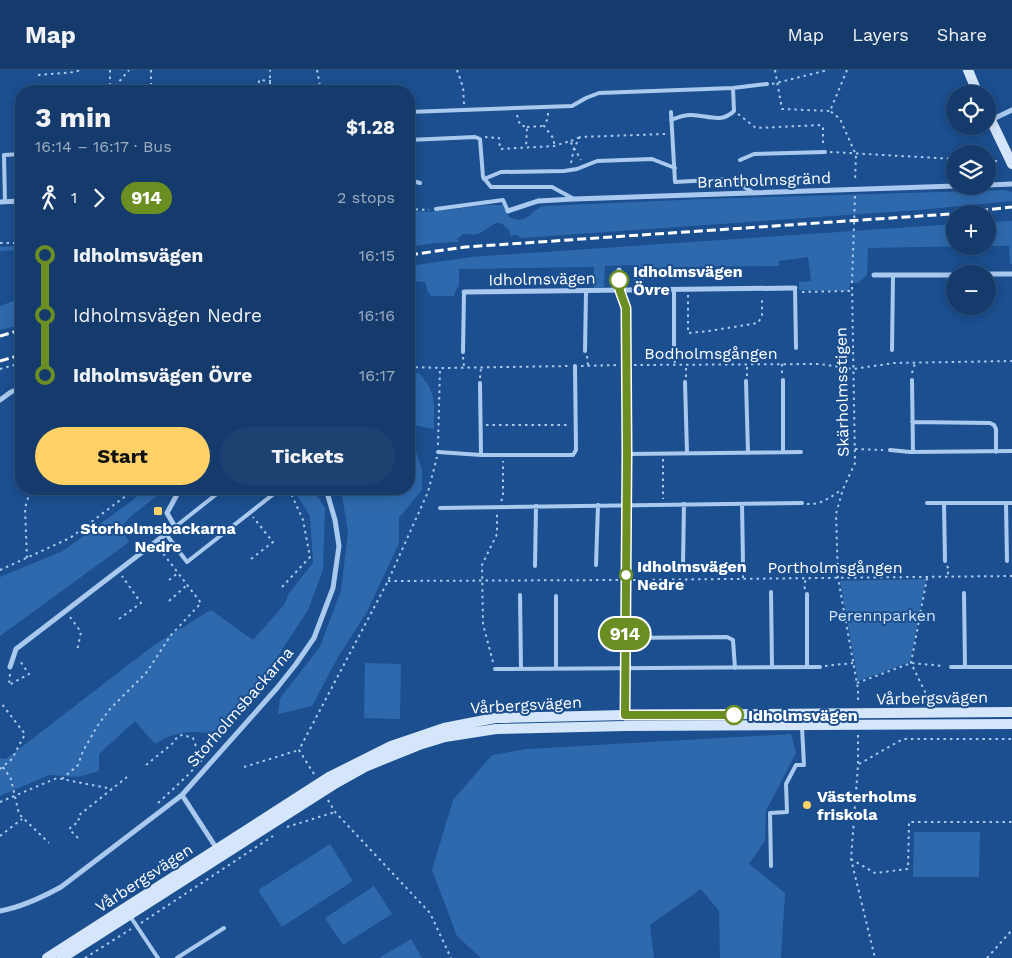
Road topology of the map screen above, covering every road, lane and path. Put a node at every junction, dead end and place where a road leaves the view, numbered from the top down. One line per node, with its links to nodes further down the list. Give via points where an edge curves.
1 (80, 70): 12 (path)
2 (110, 70): 15 (path)
3 (129, 70): 16 (path)
4 (151, 70): 17 (path)
5 (270, 70): 13 (path)
6 (317, 70): 20 (path)
7 (457, 70): 26 (path, via 463,87)
8 (775, 70): 21 (path)
9 (828, 70): 21 (path)
10 (847, 70): 29 (path)
11 (968, 70): 22 (street)
12 (38, 75)
13 (271, 81): 18 (path, via 259,80); 19 (path)
14 (767, 84): 21 (path); 23 (lane)
15 (111, 85)
16 (116, 85)
17 (152, 85)
18 (259, 85)
19 (271, 85)
20 (320, 85)
21 (776, 85): 29 (path, via 782,109)
22 (974, 85)
23 (734, 88): 24 (lane, via 599,93 572,106); 28 (lane)
24 (547, 107): 25 (lane); 34 (path, via 548,118)
25 (517, 108): 26 (lane); 35 (path, via 520,125)
26 (464, 110): 30 (lane)
27 (1012, 110): 32 (street)
28 (734, 111): 33 (lane, via 722,118 692,115); 45 (path, via 756,128 820,125)
29 (830, 111): 47 (path, via 840,119)
30 (415, 112)
31 (671, 112): 33 (lane)
32 (996, 115)
33 (671, 120): 53 (lane)
34 (544, 126): 35 (path); 42 (path, via 554,139)
35 (527, 127): 43 (path)
36 (996, 131): 51 (street)
37 (666, 134): 38 (path)
38 (580, 137): 41 (path); 44 (path)
39 (480, 138): 40 (lane); 43 (path, via 499,138 500,148); 55 (lane)
40 (415, 140)
41 (570, 141): 42 (path); 44 (path)
42 (554, 146): 43 (path)
43 (526, 148)
44 (574, 148): 52 (path); 54 (path)
45 (825, 152): 47 (path); 50 (lane, Brantholmsgränd, via 754,154)
46 (15, 154): 48 (lane)
47 (856, 154): 49 (path); 61 (path)
48 (2, 155): 65 (lane)
49 (946, 159)
50 (740, 160)
51 (1012, 164)
52 (584, 166): 53 (lane, Brantholmsgränd, via 596,161 652,159); 54 (lane, Brantholmsgränd)
53 (675, 168): 62 (lane, via 675,182 730,179)
54 (569, 170): 55 (lane, Brantholmsgränd, via 502,172)
55 (484, 179): 64 (lane, via 491,187 552,187)
56 (415, 182): 57 (lane)
57 (420, 183)
58 (1012, 184): 59 (street)
59 (996, 185)
60 (946, 186): 62 (street, Brantholmsgränd)
61 (855, 187)
62 (752, 192): 64 (street, Brantholmsgränd)
63 (855, 196): 81 (path, Skärholmsstigen)
64 (574, 199): 69 (street, Brantholmsgränd, via 538,201)
65 (2, 202): 66 (street)
66 (15, 202)
67 (415, 209): 68 (path)
68 (436, 209): 69 (lane, Brantholmsgränd, via 503,200)
69 (508, 211)
70 (0, 243): 71 (path)
71 (15, 243)
72 (619, 270): 80 (street, Idholmsvägen)
73 (996, 274): 74 (street)
74 (1012, 274)
75 (946, 275): 77 (street)
76 (874, 276): 77 (street)
77 (893, 276): 88 (lane)
78 (674, 290): 79 (street, Idholmsvägen); 80 (street, Idholmsvägen); 87 (lane)
79 (795, 290): 81 (path); 86 (lane)
80 (620, 291): 83 (street, Idholmsvägen); 99 (street, Idholmsvägen, via 626,308)
81 (852, 291): 107 (path, Skärholmsstigen)
82 (464, 292): 83 (street, Idholmsvägen); 89 (lane)
83 (586, 292): 90 (lane)
84 (759, 294): 85 (path, via 762,294 762,316 758,323 688,333)
85 (688, 295)
86 (796, 348): 97 (path)
87 (674, 350): 93 (path)
88 (892, 350)
89 (463, 352): 104 (path)
90 (585, 352): 102 (path)
91 (1012, 361): 92 (path, Bodholmsgången)
92 (915, 363): 107 (path, Bodholmsgången); 109 (path)
93 (675, 364): 94 (path, Bodholmsgången); 99 (path, Bodholmsgången)
94 (686, 364): 95 (path, Bodholmsgången); 111 (path)
95 (747, 364): 96 (path, Bodholmsgången); 110 (path)
96 (782, 364): 97 (path, Bodholmsgången); 108 (path)
97 (797, 364): 107 (path, Bodholmsgången)
98 (15, 365): 106 (path)
99 (626, 365): 102 (path, Bodholmsgången); 127 (street, Idholmsvägen)
100 (481, 366): 101 (path, Bodholmsgången); 104 (path, Bodholmsgången); 112 (path)
101 (575, 366): 102 (path, Bodholmsgången); 116 (lane)
102 (588, 366)
103 (415, 367): 105 (path, Bodholmsgången)
104 (464, 367): 105 (path, Bodholmsgången)
105 (440, 368): 120 (path)
106 (0, 369)
107 (853, 369): 118 (path, Skärholmsstigen)
108 (783, 380): 121 (lane)
109 (912, 380): 115 (lane)
110 (746, 381): 126 (lane)
111 (685, 382): 129 (lane)
112 (480, 383): 130 (lane)
113 (15, 390): 114 (street)
114 (0, 400)
115 (912, 422): 123 (lane); 124 (lane, via 990,422 996,429)
116 (575, 425): 117 (path); 131 (lane, via 576,450 573,455)
117 (481, 426)
118 (855, 449): 119 (path); 132 (path, Skärholmsstigen, via 855,462)
119 (890, 450): 123 (lane)
120 (438, 452): 130 (lane); 177 (path, via 428,492)
121 (783, 452): 122 (lane); 126 (lane)
122 (801, 452)
123 (912, 452): 124 (lane)
124 (996, 452): 125 (lane)
125 (1012, 452)
126 (748, 453): 129 (lane)
127 (627, 454): 128 (lane); 149 (street, Idholmsvägen)
128 (662, 454): 129 (lane); 145 (path)
129 (687, 454)
130 (481, 455): 131 (lane)
131 (503, 455): 151 (path, via 503,498)
132 (843, 489): 140 (path, via 824,501); 169 (path, Skärholmsstigen, via 836,514)
133 (28, 495): 157 (path, via 25,508)
134 (127, 495): 157 (path, via 70,538)
135 (177, 495): 154 (street, via 167,513)
136 (215, 495): 154 (lane)
137 (272, 495): 153 (lane)
138 (291, 495): 181 (path, via 303,520 310,556)
139 (328, 495): 228 (street, Storholmsbackarna, via 339,546 333,588 314,638 277,688)
140 (802, 503): 147 (lane)
141 (928, 503): 142 (lane)
142 (944, 503): 143 (lane); 159 (lane)
143 (1006, 503): 144 (lane); 160 (lane)
144 (1012, 503)
145 (663, 504): 146 (lane); 149 (lane)
146 (684, 504): 147 (lane); 162 (lane)
147 (742, 504): 161 (lane)
148 (598, 505): 149 (lane); 150 (lane); 163 (lane)
149 (626, 505): 175 (street, Idholmsvägen)
150 (536, 506): 151 (lane); 164 (lane)
151 (497, 507): 152 (lane); 178 (path, via 497,534 482,565)
152 (440, 508)
153 (250, 513): 155 (lane, via 187,562); 158 (path, via 273,542)
154 (175, 527): 155 (street)
155 (166, 534): 156 (street)
156 (155, 543): 166 (street); 167 (path)
157 (27, 559): 165 (path)
158 (251, 559)
159 (945, 561): 171 (path, via 949,569)
160 (1007, 561): 168 (path)
161 (743, 563): 172 (path)
162 (683, 564): 176 (path)
163 (596, 565): 179 (path)
164 (535, 566)
165 (0, 570)
166 (118, 570): 188 (street); 189 (path, via 141,603)
167 (178, 573): 174 (path); 180 (path)
168 (1011, 576): 171 (path, Portholmsgången)
169 (838, 578): 170 (path, Portholmsgången); 173 (path, Portholmsgången); 193 (path, Skärholmsstigen)
170 (928, 578): 171 (path, Portholmsgången); 194 (path)
171 (948, 578)
172 (743, 579): 173 (path, Portholmsgången); 176 (path, Portholmsgången)
173 (806, 579): 184 (path)
174 (169, 580)
175 (626, 580): 176 (path, Portholmsgången); 179 (path, Portholmsgången); 190 (street, Idholmsvägen)
176 (685, 580)
177 (388, 581): 178 (path, Portholmsgången); 218 (path)
178 (483, 581): 179 (path, Portholmsgången); 204 (path, via 483,624)
179 (598, 581)
180 (187, 585): 187 (path); 226 (path, via 201,603 171,635 146,673 110,709 78,765)
181 (282, 587)
182 (771, 592): 196 (lane)
183 (964, 593): 200 (lane)
184 (807, 594): 197 (lane)
185 (520, 595): 205 (lane)
186 (556, 596): 206 (lane)
187 (170, 601)
188 (66, 611): 191 (path, via 81,632); 192 (street)
189 (119, 619)
190 (625, 638): 202 (street, Idholmsvägen); 203 (lane, via 728,637 733,640)
191 (76, 651)
192 (15, 653): 195 (street); 195 (path, via 30,674 9,685)
193 (854, 663): 198 (path); 207 (path, Skärholmsstigen)
194 (911, 663): 199 (path); 207 (path); 211 (path)
195 (10, 667)
196 (772, 667): 197 (lane); 203 (lane)
197 (807, 667): 198 (lane)
198 (820, 667)
199 (952, 667): 200 (lane)
200 (965, 667): 201 (lane)
201 (1012, 667)
202 (625, 668): 203 (lane); 206 (lane); 212 (street, Idholmsvägen)
203 (735, 668)
204 (495, 669): 205 (lane)
205 (521, 669): 206 (lane)
206 (556, 669)
207 (857, 683): 208 (path, Skärholmsstigen)
208 (858, 701)
209 (1, 704): 221 (path, via 25,734 12,759)
210 (1012, 712): 211 (street, Vårbergsvägen)
211 (935, 713): 212 (street, Vårbergsvägen)
212 (625, 715): 215 (street, Idholmsvägen); 239 (street, Vårbergsvägen, via 495,718 416,736 329,778)
213 (1012, 724): 214 (street, Vårbergsvägen)
214 (802, 725): 215 (street, Vårbergsvägen); 241 (lane, via 804,765 796,765 786,784 787,812 770,813)
215 (625, 726): 239 (street, Vårbergsvägen, via 496,729 445,737 419,745 341,780)
216 (858, 735): 220 (path)
217 (1012, 739): 220 (path, via 903,739)
218 (299, 750): 222 (path); 224 (path)
219 (146, 765): 232 (path, via 183,735 193,738 203,759)
220 (858, 765): 240 (path)
221 (3, 766): 223 (path); 229 (path)
222 (244, 767)
223 (0, 769)
224 (314, 774)
225 (127, 777): 227 (path)
226 (62, 779): 227 (path); 229 (path, via 57,778)
227 (112, 789): 237 (path, via 78,816 79,821 69,829)
228 (182, 795): 239 (street); 242 (street, Storholmsbackarna, via 61,887 17,908)
229 (16, 796): 231 (path); 234 (path)
230 (327, 798): 233 (path)
231 (0, 802)
232 (157, 804)
233 (335, 812): 244 (path, via 288,826); 252 (path, via 430,913)
234 (23, 819): 236 (path); 238 (path)
235 (1012, 822): 240 (path, via 909,822 908,869 875,873)
236 (0, 836)
237 (78, 838)
238 (49, 843)
239 (219, 853): 243 (street, Vårbergsvägen)
240 (851, 859): 253 (path)
241 (771, 866)
242 (0, 911)
243 (128, 912): 244 (lane); 247 (street, Vårbergsvägen); 248 (street, Vårbergsvägen)
244 (136, 926): 249 (path); 250 (lane)
245 (224, 928): 251 (lane)
246 (1012, 930): 254 (path)
247 (47, 958)
248 (62, 958)
249 (85, 958)
250 (158, 958)
251 (177, 958)
252 (451, 958)
253 (875, 958)
254 (987, 958)

